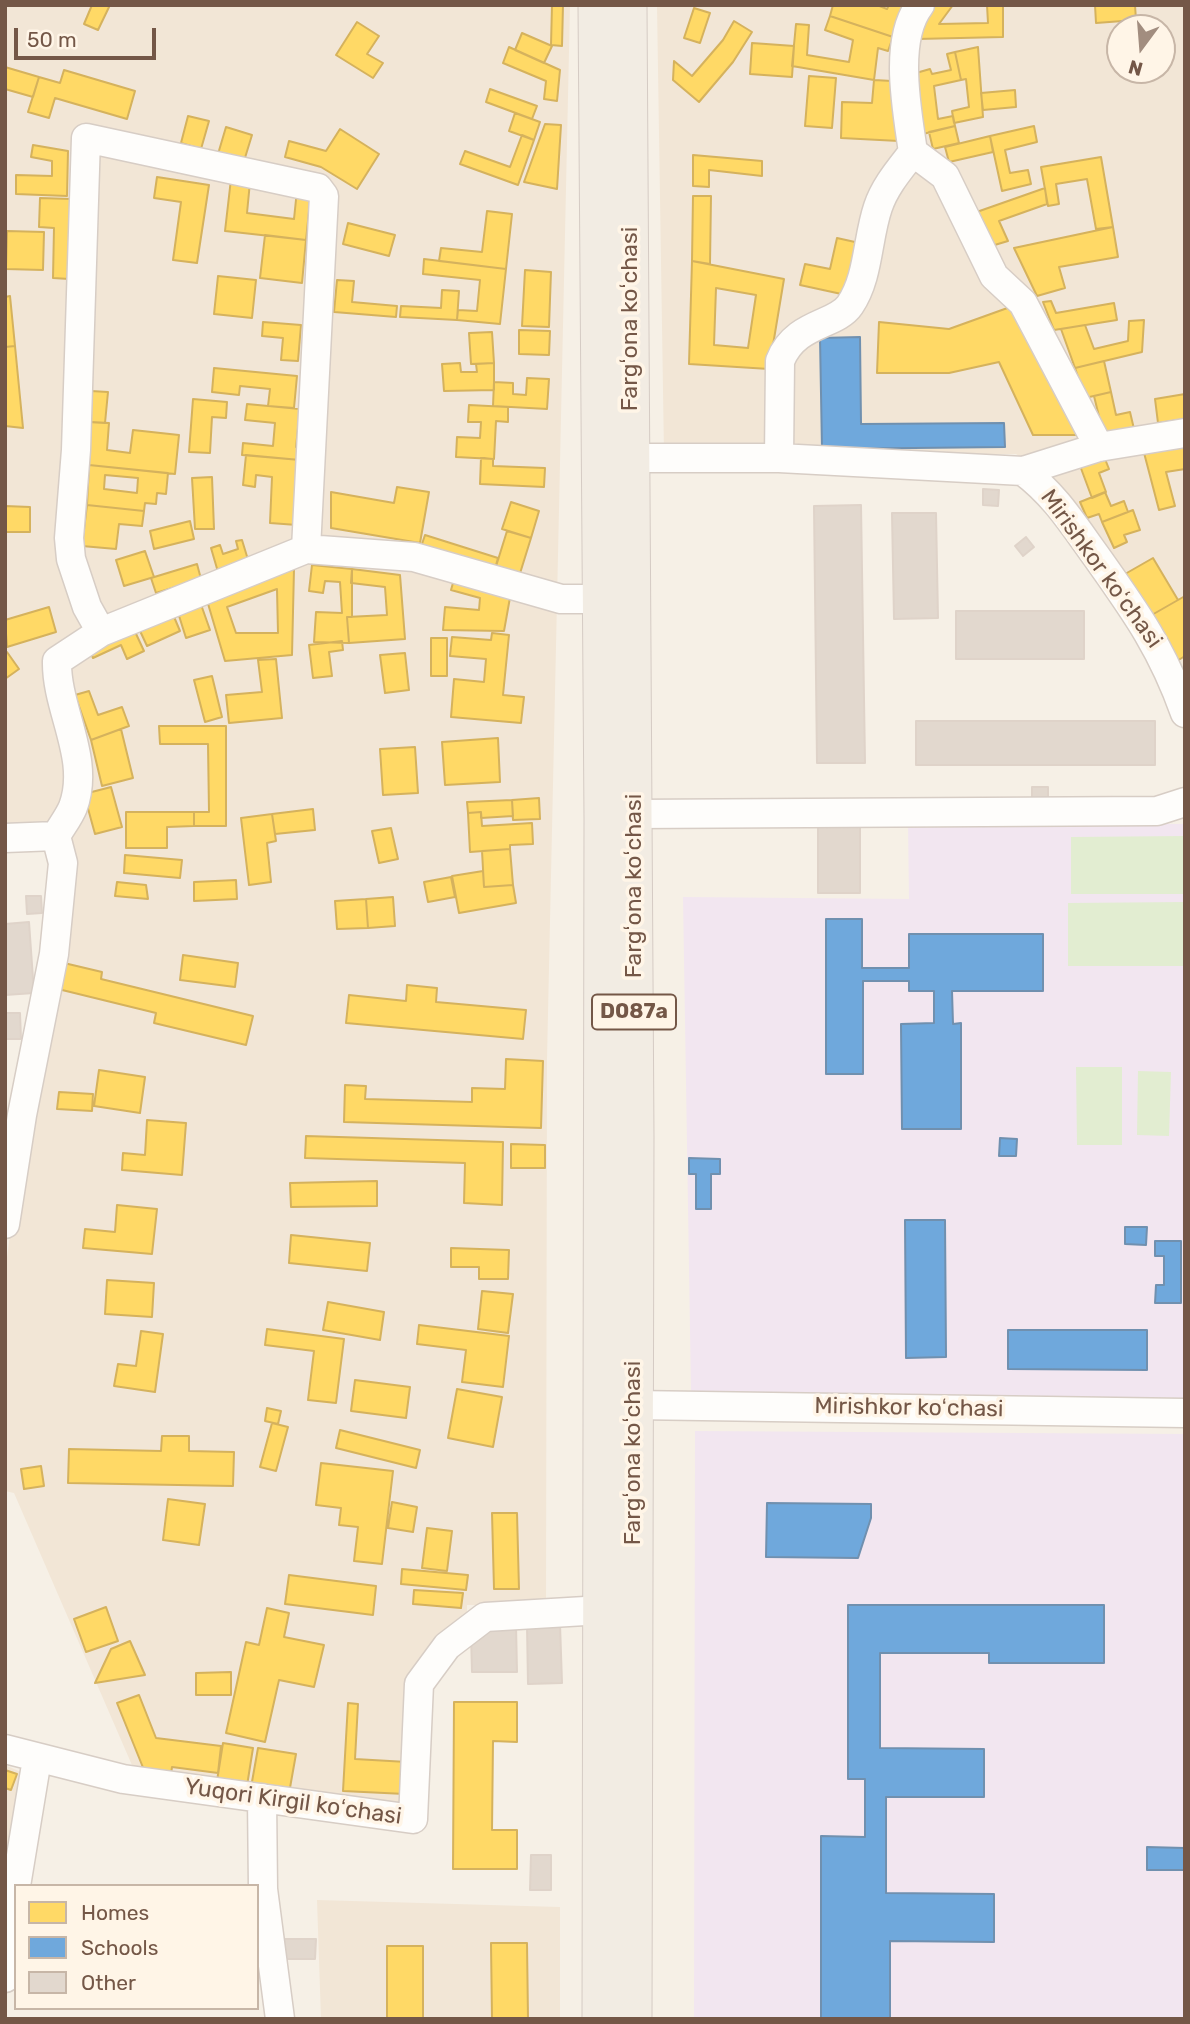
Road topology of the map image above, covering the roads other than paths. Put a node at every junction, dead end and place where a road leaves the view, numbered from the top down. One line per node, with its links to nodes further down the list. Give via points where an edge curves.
1 (597, 5): 11 (main road, Fargʻona koʻchasi / D087a)
2 (628, 5): 7 (main road, Fargʻona koʻchasi / D087a)
3 (920, 5): 4 (street, via 906,31 905,96)
4 (913, 152): 6 (street, via 945,176 994,276 1023,303); 8 (street, via 884,190 859,290 847,309 786,346 780,361)
5 (1185, 433): 6 (street)
6 (1099, 447): 9 (street)
7 (631, 458): 8 (street); 11 (main road, Fargʻona koʻchasi / D087a)
8 (779, 458): 9 (street)
9 (1023, 471): 13 (street, Mirishkor koʻchasi, via 1050,491)
10 (306, 549): 11 (street, via 414,557 561,599); 12 (street); 12 (street, via 324,196 318,188 86,138 69,538 71,559)
11 (616, 599): 16 (main road, Fargʻona koʻchasi / D087a); 20 (main road, Fargʻona koʻchasi / D087a)
12 (101, 632): 17 (street, via 57,661 56,683 79,774 73,808)
13 (1178, 671): 14 (street, Mirishkor koʻchasi)
14 (1185, 713)
15 (1185, 802): 16 (street, via 1157,811)
16 (633, 814): 20 (main road, Fargʻona koʻchasi / D087a, via 635,1136)
17 (56, 836): 18 (street); 19 (street, via 63,863 54,954)
18 (5, 838)
19 (5, 1224)
20 (617, 1287): 21 (main road, Fargʻona koʻchasi / D087a); 23 (main road, Fargʻona koʻchasi / D087a)
21 (634, 1405): 22 (street, Mirishkor koʻchasi); 32 (main road, Fargʻona koʻchasi / D087a)
22 (1185, 1413)
23 (602, 1610): 26 (street, Yuqori Kirgil koʻchasi, via 485,1617 447,1646 419,1684 412,1819); 31 (main road, Fargʻona koʻchasi / D087a)
24 (5, 1749): 25 (street, Yuqori Kirgil koʻchasi)
25 (40, 1758): 26 (street, Yuqori Kirgil koʻchasi, via 123,1779); 27 (street)
26 (262, 1798): 30 (street, via 263,1889)
27 (16, 1884)
28 (14, 1903): 29 (street)
29 (5, 1978)
30 (280, 2019)
31 (601, 2019)
32 (633, 2019)

